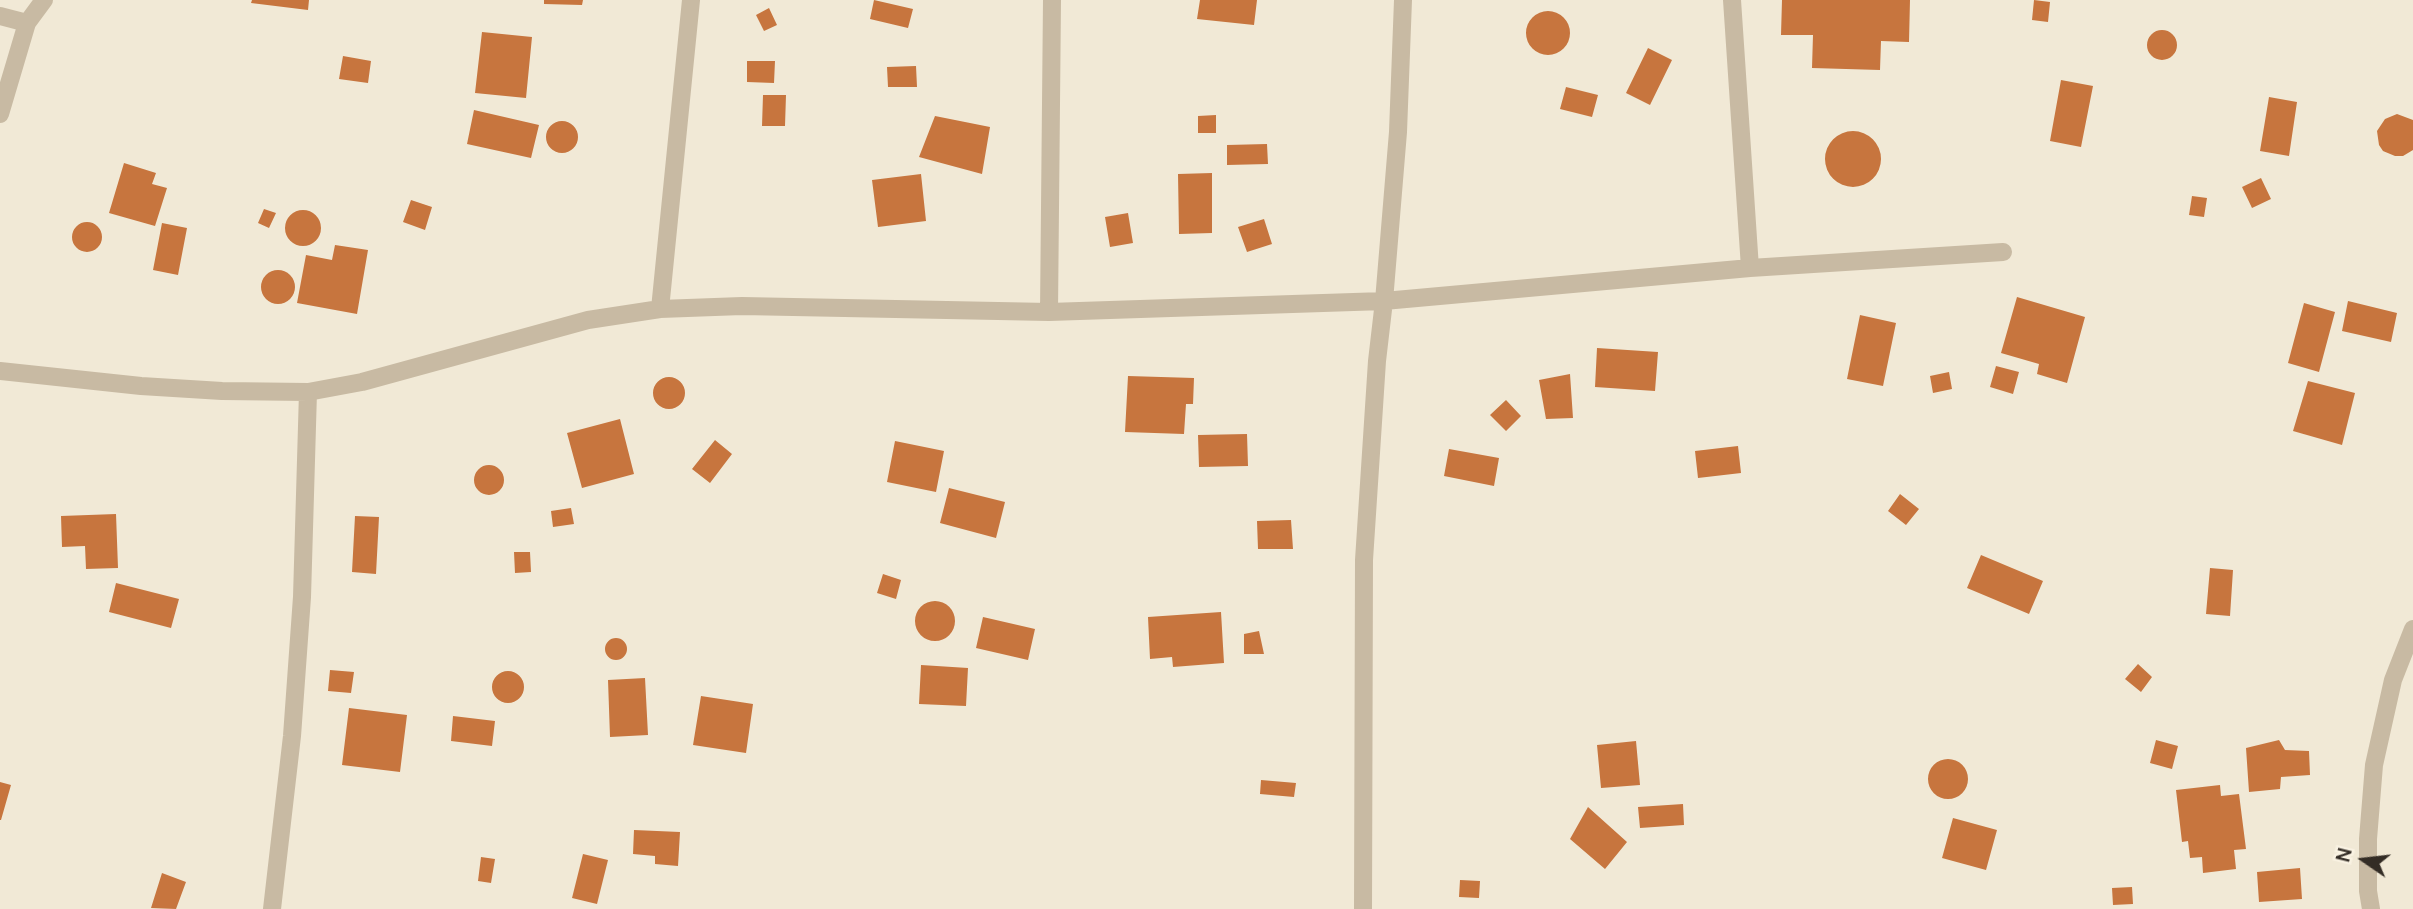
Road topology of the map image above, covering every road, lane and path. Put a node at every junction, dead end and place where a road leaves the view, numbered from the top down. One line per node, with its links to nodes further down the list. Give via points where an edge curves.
1 (44, 0): 7 (street)
2 (691, 0): 12 (street)
3 (1052, 0): 13 (street)
4 (1403, 0): 11 (street)
5 (1732, 0): 10 (street)
6 (0, 16): 7 (street)
7 (27, 23): 8 (street)
8 (0, 114)
9 (2003, 252): 10 (street)
10 (1749, 268): 11 (street)
11 (1384, 301): 13 (street); 18 (street, via 1364,560)
12 (660, 309): 13 (street, via 742,306); 15 (street, via 588,320 362,382)
13 (1049, 312)
14 (0, 371): 15 (street, via 141,386)
15 (307, 392): 17 (street, via 302,597)
16 (2413, 629): 19 (street, via 2392,680 2374,765 2368,839)
17 (272, 909)
18 (1363, 909)
19 (2371, 909)

